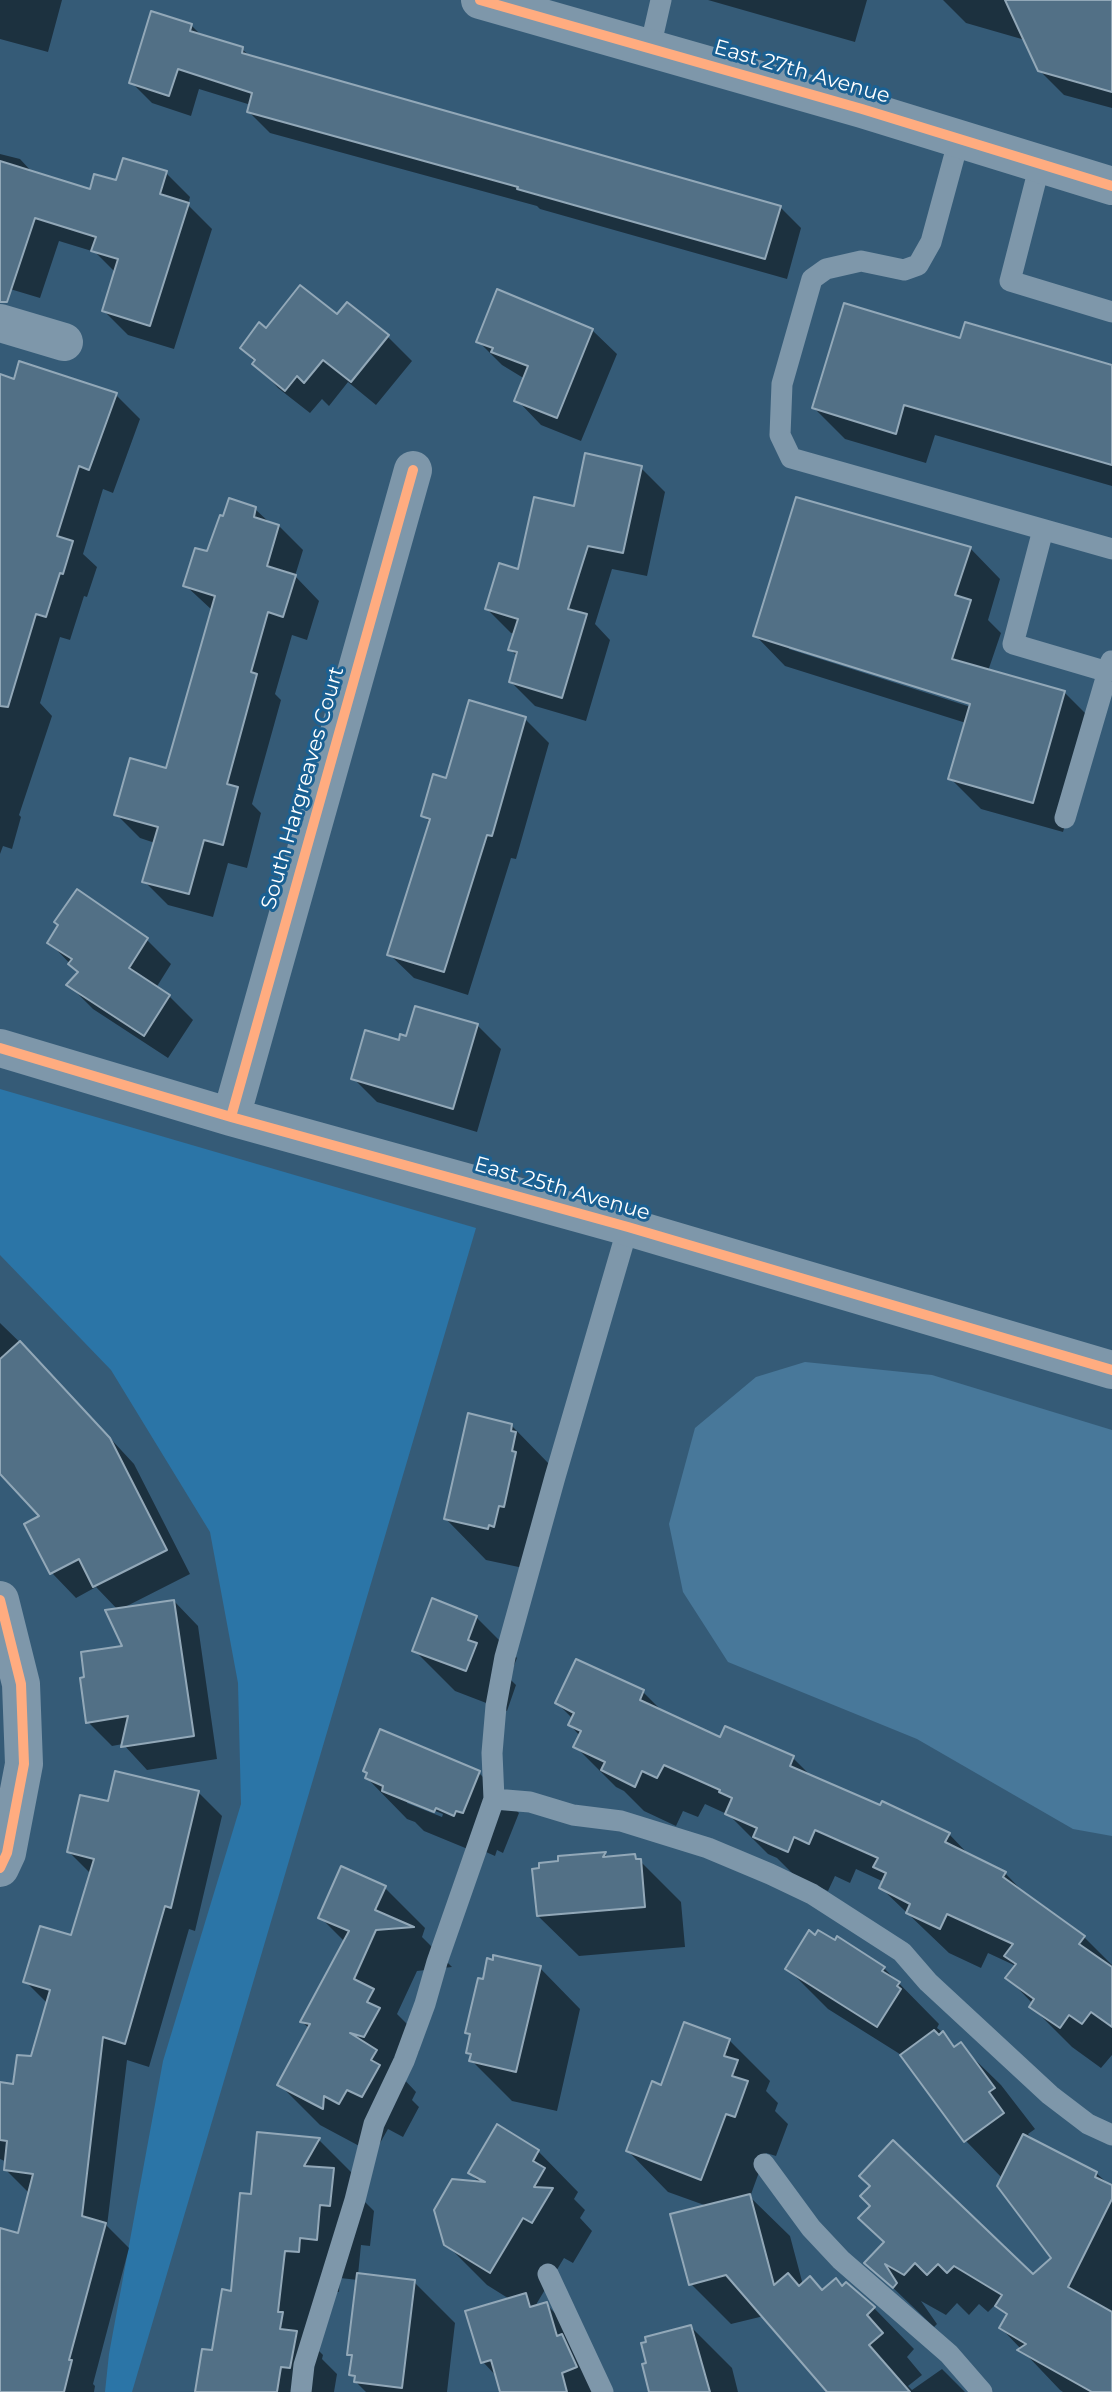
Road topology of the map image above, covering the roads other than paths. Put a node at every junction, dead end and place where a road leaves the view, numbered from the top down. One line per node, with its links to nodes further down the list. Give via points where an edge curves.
1 (480, 0): 3 (street, East 27th Avenue)
2 (661, 0): 3 (lane)
3 (650, 48): 4 (street, East 27th Avenue)
4 (959, 139): 5 (street, East 27th Avenue); 11 (lane, via 931,242 918,265 904,270 861,261 826,269 812,279 782,384 780,435 791,458)
5 (1040, 164): 6 (street, East 27th Avenue); 7 (lane, via 1010,281)
6 (1112, 186)
7 (1112, 312)
8 (0, 323): 9 (street)
9 (64, 342)
10 (413, 470): 16 (street, South Hargreaves Court)
11 (1043, 530): 12 (lane); 13 (lane, via 1013,644)
12 (1112, 550)
13 (1110, 666): 14 (lane)
14 (1065, 818)
15 (0, 1048): 16 (street, East 25th Avenue)
16 (231, 1117): 17 (street, East 25th Avenue)
17 (628, 1227): 18 (street, East 25th Avenue); 20 (lane, via 505,1657 492,1741)
18 (1112, 1370)
19 (0, 1600): 21 (street, via 21,1684 24,1764)
20 (494, 1799): 22 (lane, via 530,1802 634,1825 708,1848 812,1894 902,1952 928,1982 1050,2095 1088,2124); 25 (lane, via 404,2061 374,2124 304,2365)
21 (0, 1868)
22 (1112, 2135)
23 (764, 2164): 27 (lane, via 841,2260 949,2354)
24 (548, 2274): 26 (lane)
25 (301, 2392)
26 (603, 2392)
27 (982, 2392)

